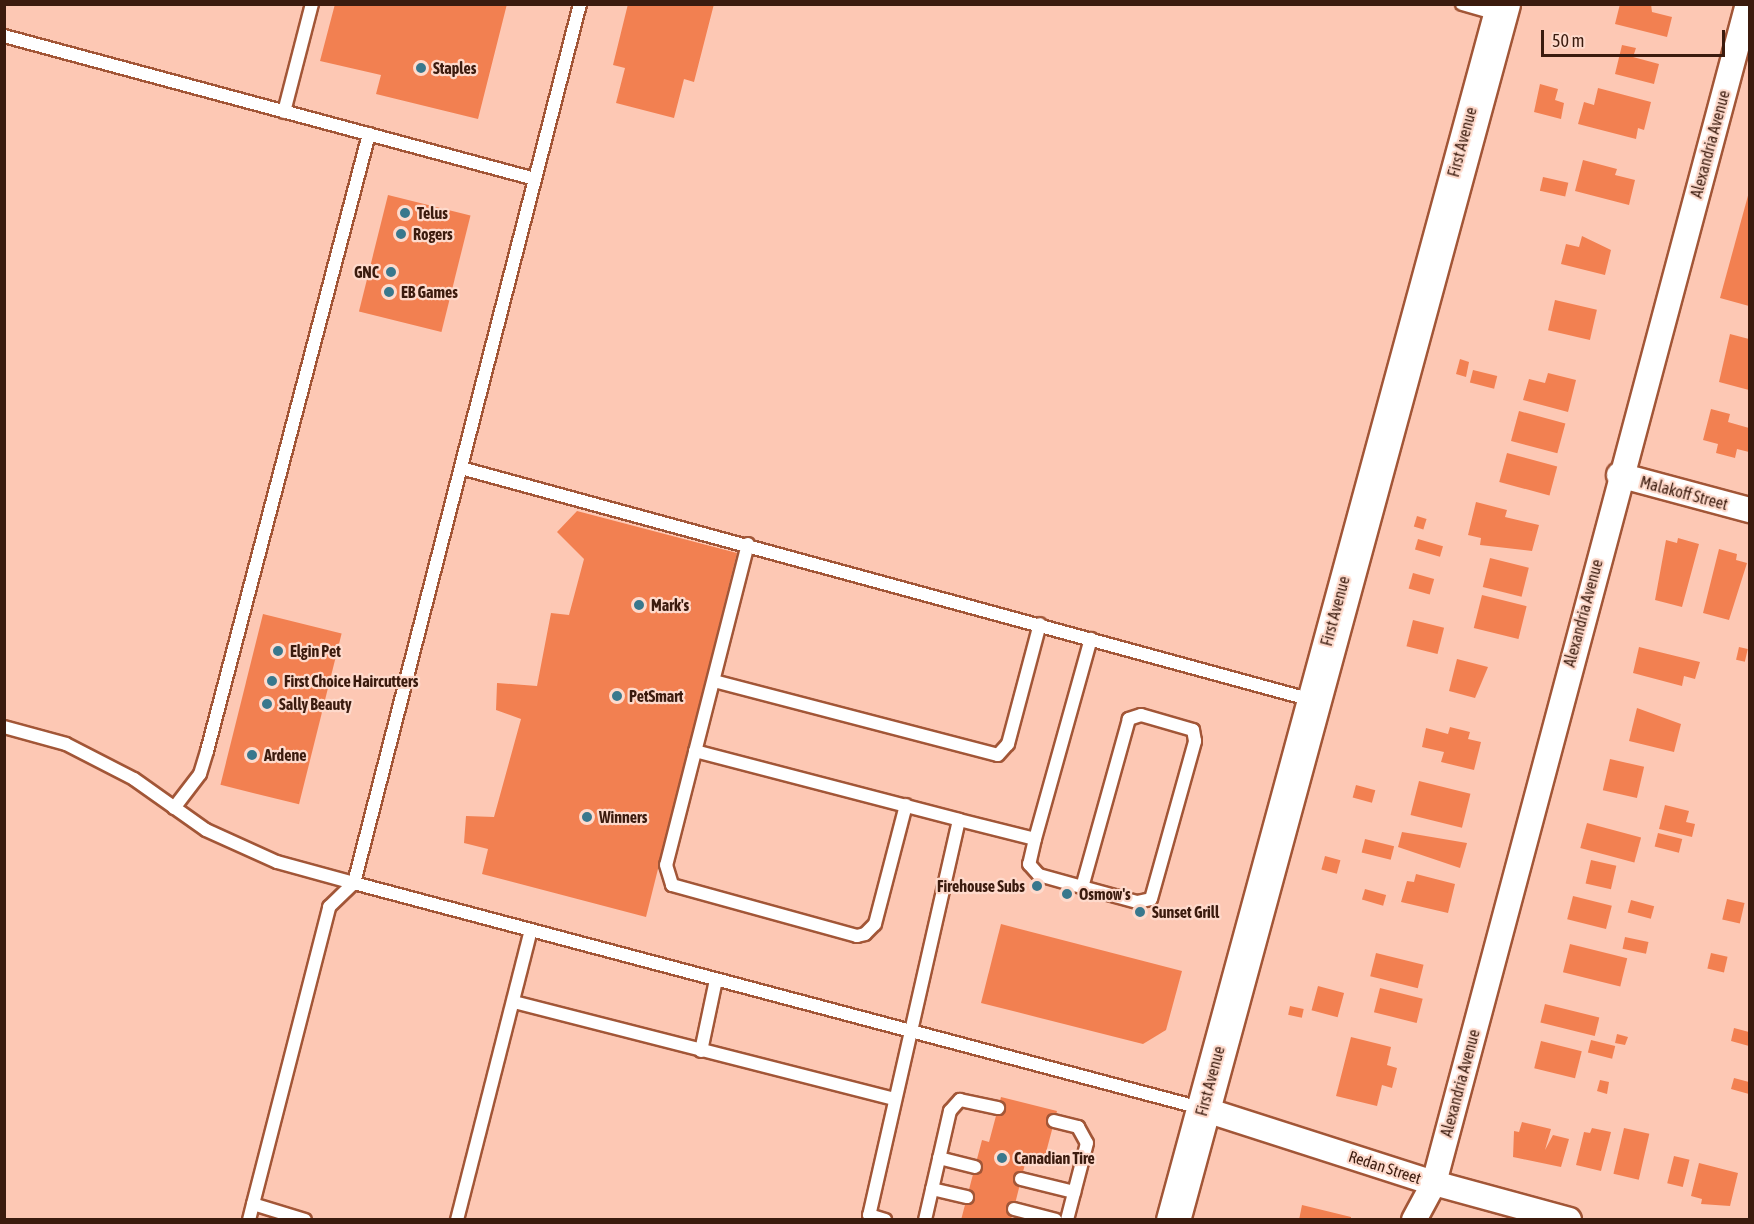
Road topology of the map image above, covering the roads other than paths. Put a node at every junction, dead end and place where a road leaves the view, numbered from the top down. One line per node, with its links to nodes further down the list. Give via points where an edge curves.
1 (312, 4): 7 (lane)
2 (580, 4): 9 (lane)
3 (1462, 4): 5 (lane)
4 (1748, 4): 11 (street, Alexandria Avenue)
5 (1501, 10): 17 (main road, First Avenue)
6 (4, 36): 7 (lane)
7 (284, 112): 8 (lane)
8 (369, 134): 9 (lane); 21 (lane, via 207,751 200,774)
9 (535, 178): 10 (lane)
10 (461, 468): 13 (lane); 24 (lane)
11 (1619, 475): 12 (street, Malakoff Street); 38 (street, Alexandria Avenue)
12 (1749, 510)
13 (748, 544): 14 (lane); 16 (lane)
14 (1040, 624): 15 (lane); 16 (lane, via 1008,744 998,754)
15 (1091, 639): 17 (lane); 23 (lane)
16 (714, 681): 19 (lane)
17 (1311, 700): 33 (main road, First Avenue)
18 (4, 727): 21 (lane, via 66,744 134,779)
19 (696, 751): 20 (lane); 20 (lane, via 666,874 680,891 857,936 865,934 875,924)
20 (906, 805): 22 (lane)
21 (174, 808): 24 (lane, via 206,830 277,862)
22 (959, 820): 23 (lane); 29 (lane)
23 (1035, 839): 25 (lane, via 1032,871)
24 (354, 883): 26 (lane); 42 (lane, via 329,907)
25 (1083, 887): 25 (lane, via 1137,902 1151,899 1195,741 1193,730 1141,714 1129,719)
26 (531, 930): 27 (lane); 28 (lane)
27 (716, 980): 29 (lane); 30 (lane)
28 (514, 1002): 30 (lane); 47 (lane)
29 (911, 1032): 31 (lane); 33 (lane)
30 (701, 1051): 31 (lane)
31 (896, 1099): 44 (lane)
32 (998, 1108): 35 (lane, via 960,1100 950,1111)
33 (1203, 1109): 38 (street, Redan Street); 52 (main road, First Avenue)
34 (1054, 1121): 40 (lane, via 1078,1127 1087,1143)
35 (939, 1158): 36 (lane); 39 (lane)
36 (975, 1167)
37 (1021, 1179): 40 (lane)
38 (1434, 1182): 53 (street, Alexandria Avenue); 54 (street, Redan Street)
39 (932, 1189): 41 (lane); 49 (lane)
40 (1074, 1192): 51 (lane)
41 (967, 1197)
42 (253, 1204): 45 (lane); 46 (lane)
43 (1014, 1209): 50 (lane)
44 (868, 1217): 48 (lane)
45 (249, 1220)
46 (305, 1220)
47 (457, 1220)
48 (885, 1220)
49 (925, 1220)
50 (1056, 1220)
51 (1067, 1220)
52 (1173, 1220)
53 (1414, 1220)
54 (1569, 1220)

